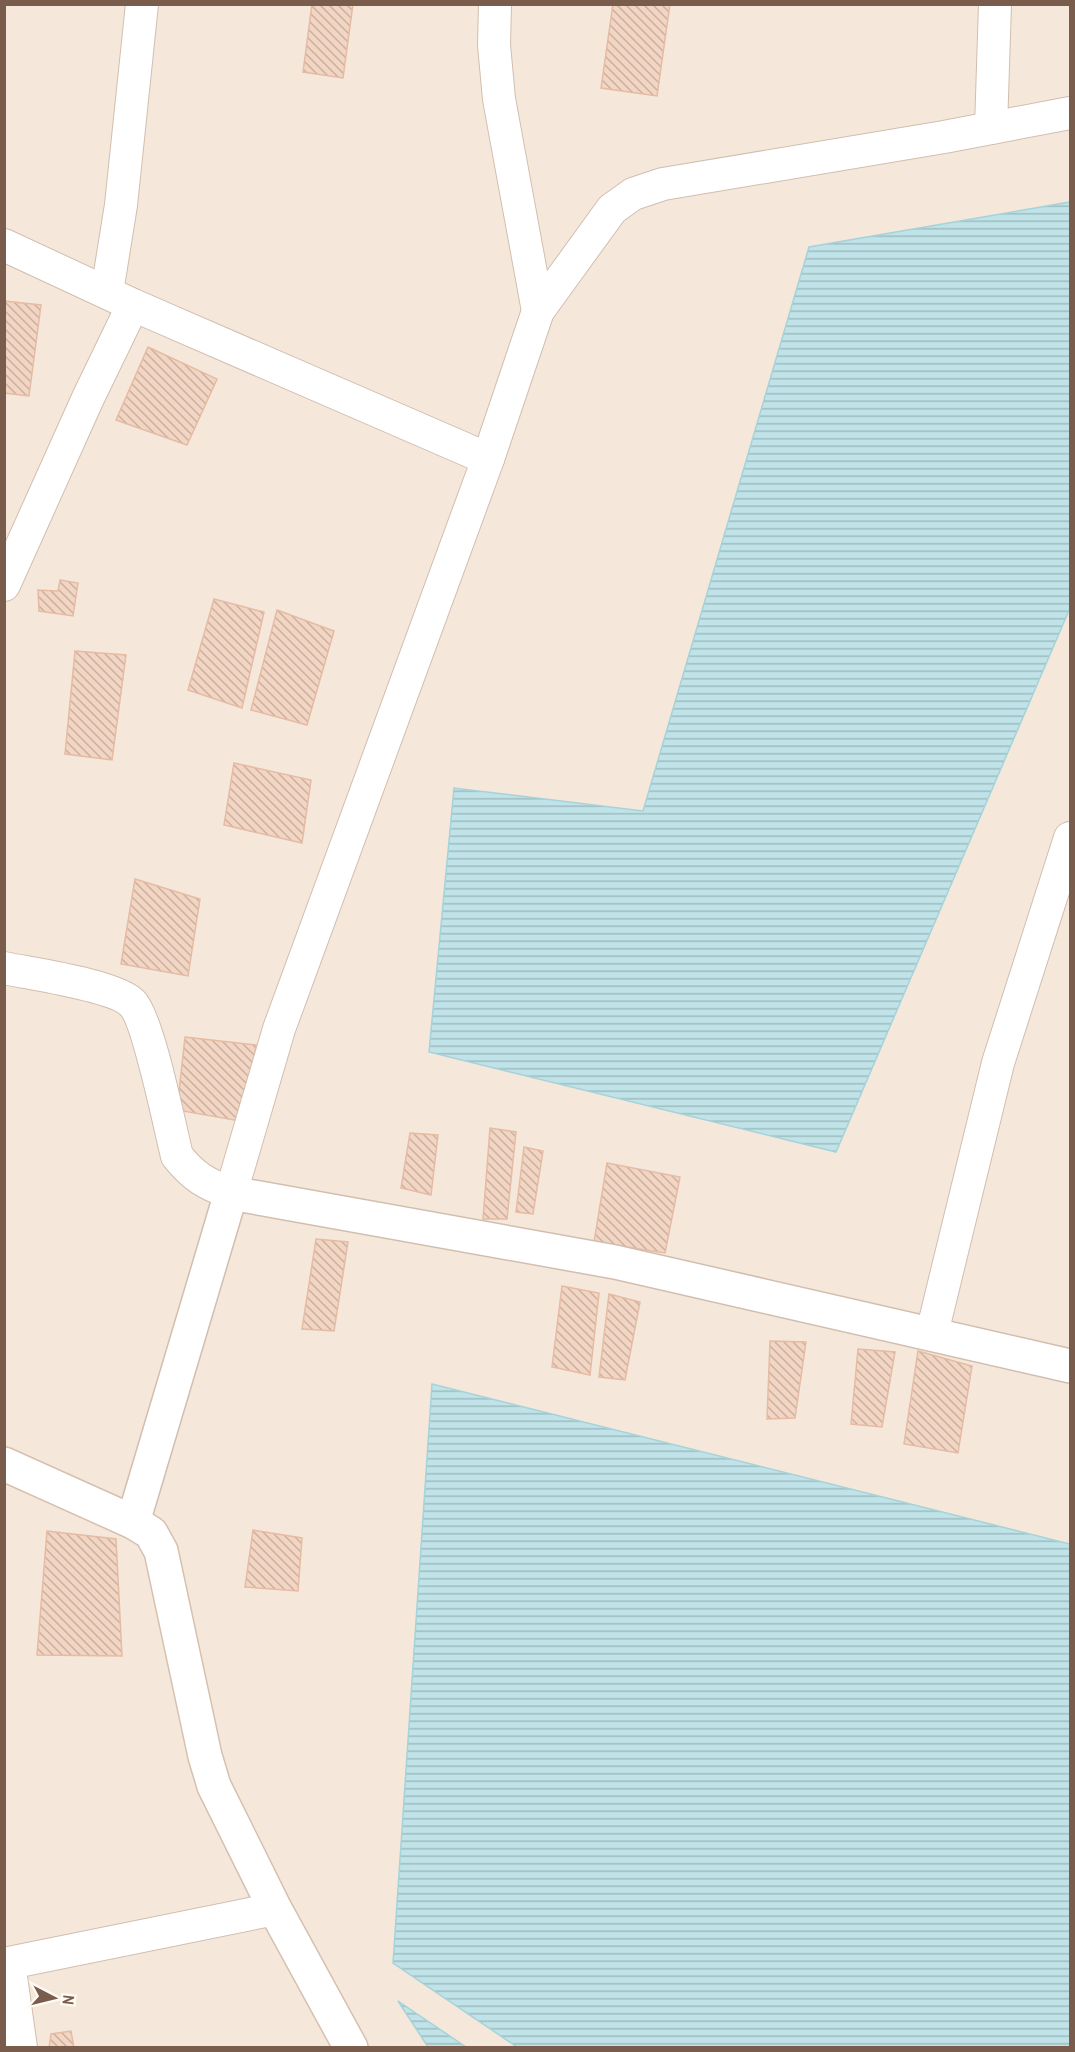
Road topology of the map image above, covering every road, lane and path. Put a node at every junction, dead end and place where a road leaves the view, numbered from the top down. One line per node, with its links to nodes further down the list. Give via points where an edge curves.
1 (142, 4): 7 (street, via 121,205)
2 (495, 4): 8 (street, via 499,99)
3 (995, 4): 5 (street)
4 (1071, 113): 5 (street)
5 (991, 128): 8 (street, via 663,184 633,194 612,209)
6 (4, 245): 7 (street)
7 (120, 299): 9 (street); 10 (street, via 88,398)
8 (538, 311): 9 (street)
9 (489, 459): 13 (street, via 279,1029)
10 (4, 585)
11 (1071, 838): 14 (street, via 998,1063)
12 (4, 968): 13 (street, via 111,990 132,1003 144,1025 177,1156 207,1185)
13 (231, 1193): 14 (street, via 615,1262); 17 (street)
14 (932, 1333): 15 (street)
15 (1071, 1366)
16 (4, 1464): 17 (street)
17 (133, 1522): 18 (street, via 151,1533 161,1551 214,1786)
18 (275, 1909): 19 (street); 21 (street)
19 (7, 1963): 20 (street)
20 (21, 2048)
21 (351, 2048)

